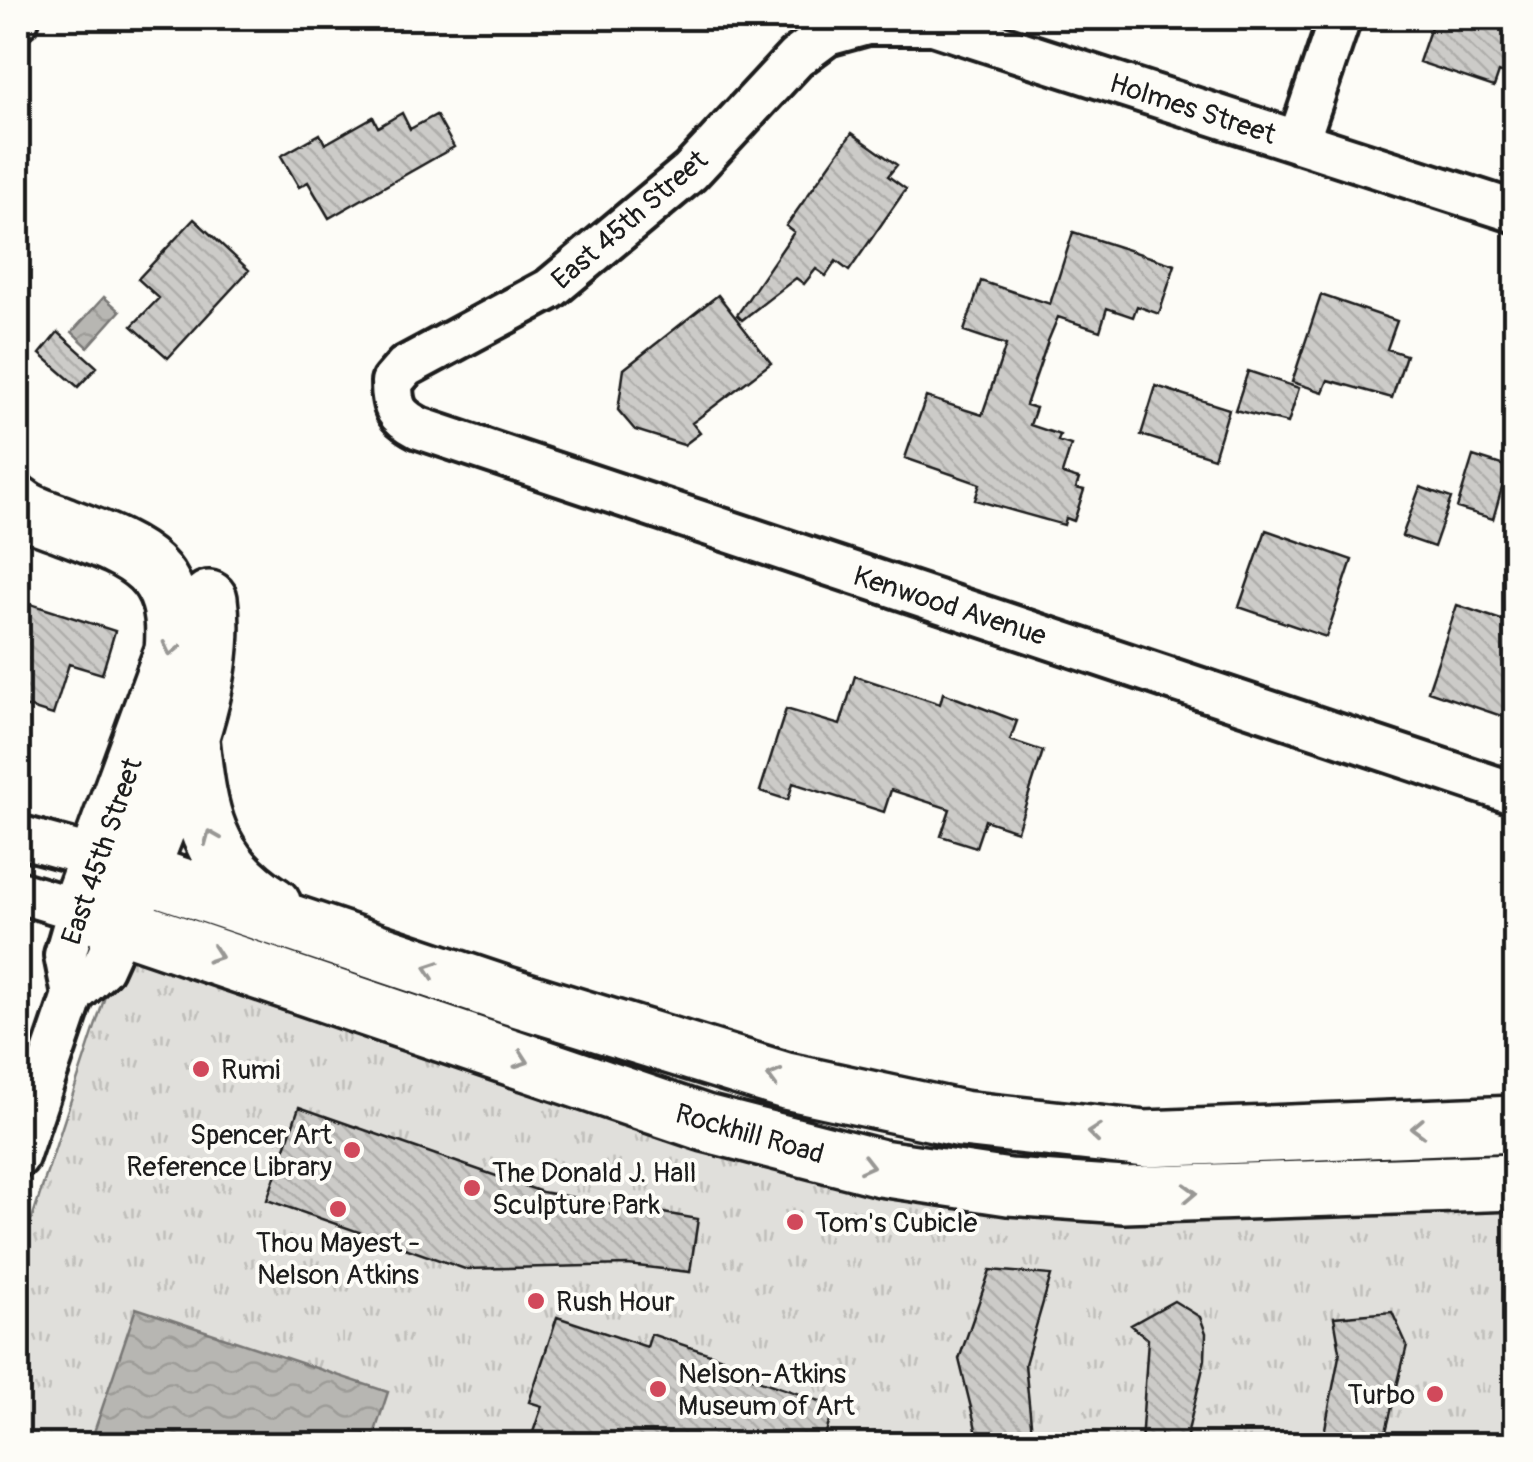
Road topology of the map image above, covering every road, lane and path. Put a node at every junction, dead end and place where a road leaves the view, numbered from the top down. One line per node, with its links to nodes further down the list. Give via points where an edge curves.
1 (1340, 18): 3 (street)
2 (867, 24): 3 (street, Holmes Street, via 932,24); 5 (street, East 45th Street, via 827,35 796,58 690,172 550,289 406,367 392,382)
3 (1298, 142): 4 (street, Holmes Street)
4 (1516, 212)
5 (392, 405): 9 (street, Kenwood Avenue, via 419,428)
6 (18, 485): 8 (main road, East 45th Street, via 30,484 154,534 198,576 212,626)
7 (18, 504): 11 (main road, East 45th Street, one-way to 11, via 114,545 157,574 171,595 172,650)
8 (190, 731): 11 (main road, East 45th Street); 14 (main road, one-way to 8, via 256,894 221,860 199,804)
9 (1516, 794)
10 (18, 836): 11 (street)
11 (117, 864): 13 (main road, East 45th Street); 14 (main road)
12 (18, 892): 13 (street, Rockhill Road)
13 (100, 917): 16 (street, East 45th Street, via 102,968 72,995); 17 (main road, Rockhill Road, one-way to 17, via 705,1123 881,1168 1124,1195)
14 (305, 925): 15 (main road, one-way to 14, via 1145,1139 962,1118 786,1082)
15 (1516, 1124)
16 (18, 1158)
17 (1516, 1182)

